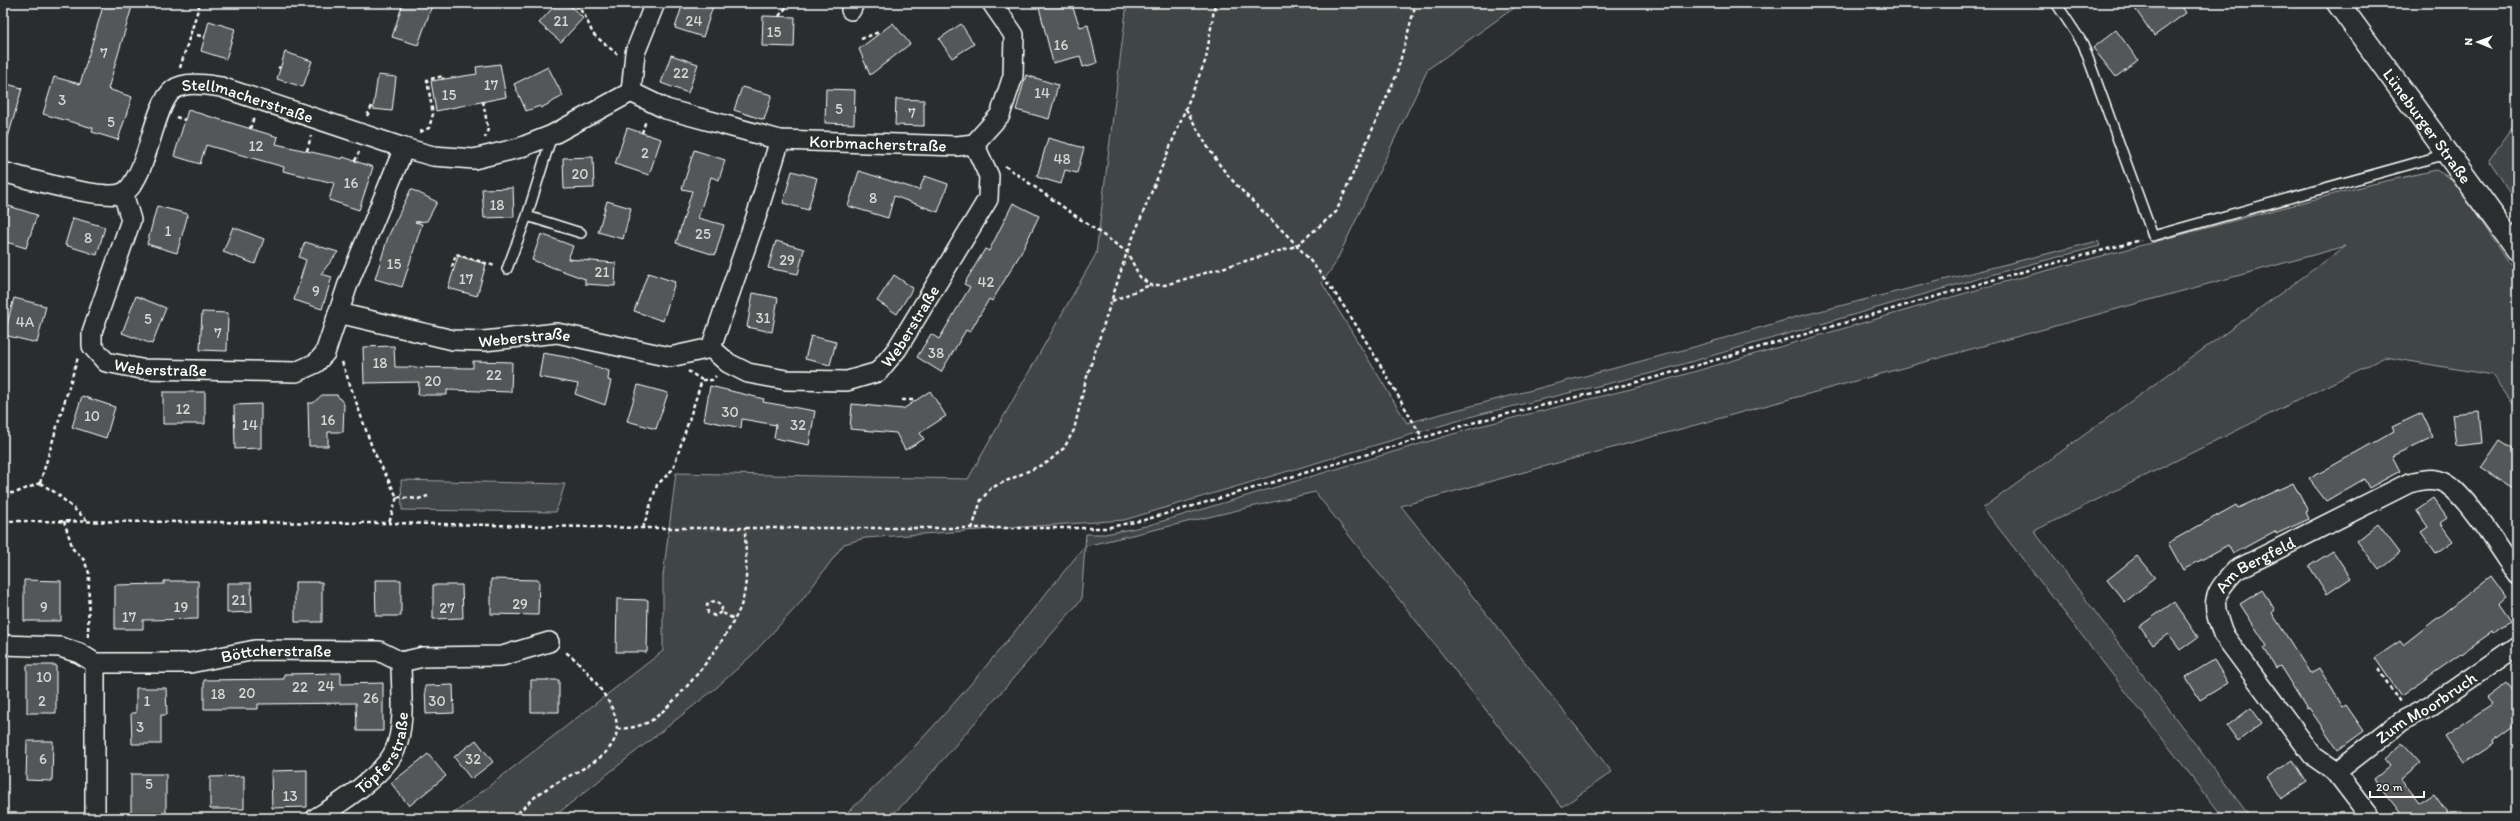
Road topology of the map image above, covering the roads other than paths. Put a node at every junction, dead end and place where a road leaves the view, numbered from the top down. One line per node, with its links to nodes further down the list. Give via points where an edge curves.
1 (655, 3): 5 (street, via 636,54)
2 (992, 3): 8 (street, via 1014,35 1014,76 1000,115)
3 (2056, 3): 10 (lane, via 2083,44 2153,236)
4 (2338, 3): 10 (street, Lüneburger Straße)
5 (631, 92): 6 (street, Stellmacherstraße); 7 (street, Korbmacherstraße, via 666,109)
6 (552, 135): 9 (street, Stellmacherstraße, via 519,148 474,158 433,156); 13 (lane)
7 (780, 140): 8 (street, Korbmacherstraße, via 956,146); 18 (street)
8 (974, 144): 18 (street, Weberstraße, via 989,176 988,199 897,349 878,372 847,381 786,380 748,373 728,363)
9 (404, 148): 12 (street, Stellmacherstraße, via 221,87 195,84 173,89 164,101 143,165 134,183); 17 (street)
10 (2448, 154): 15 (street, Lüneburger Straße)
11 (3, 172): 12 (street, via 58,188 107,194)
12 (123, 193): 17 (street, Weberstraße, via 131,220 92,332 92,346 106,362 141,369 296,372 316,363 325,353)
13 (527, 216): 14 (lane); 16 (lane)
14 (581, 233)
15 (2517, 249)
16 (507, 269)
17 (338, 313): 18 (street, Weberstraße, via 453,340 484,341 556,333 670,356)
18 (711, 348)
19 (2517, 575): 25 (street, Am Bergfeld, via 2458,492 2444,482 2426,478 2409,483 2236,570 2219,588 2214,610 2224,634 2313,756)
20 (549, 642): 23 (street, via 502,656 423,657)
21 (3, 645): 24 (street, via 60,647 79,653)
22 (2517, 646): 25 (street, Zum Moorbruch, via 2429,707 2410,717)
23 (401, 662): 24 (street, Böttcherstraße, via 379,651 255,650 190,663); 27 (street, Töpferstraße, via 400,729 394,751 378,772)
24 (95, 663): 26 (street)
25 (2336, 772): 28 (street, Am Bergfeld)
26 (95, 818)
27 (316, 818)
28 (2371, 818)

